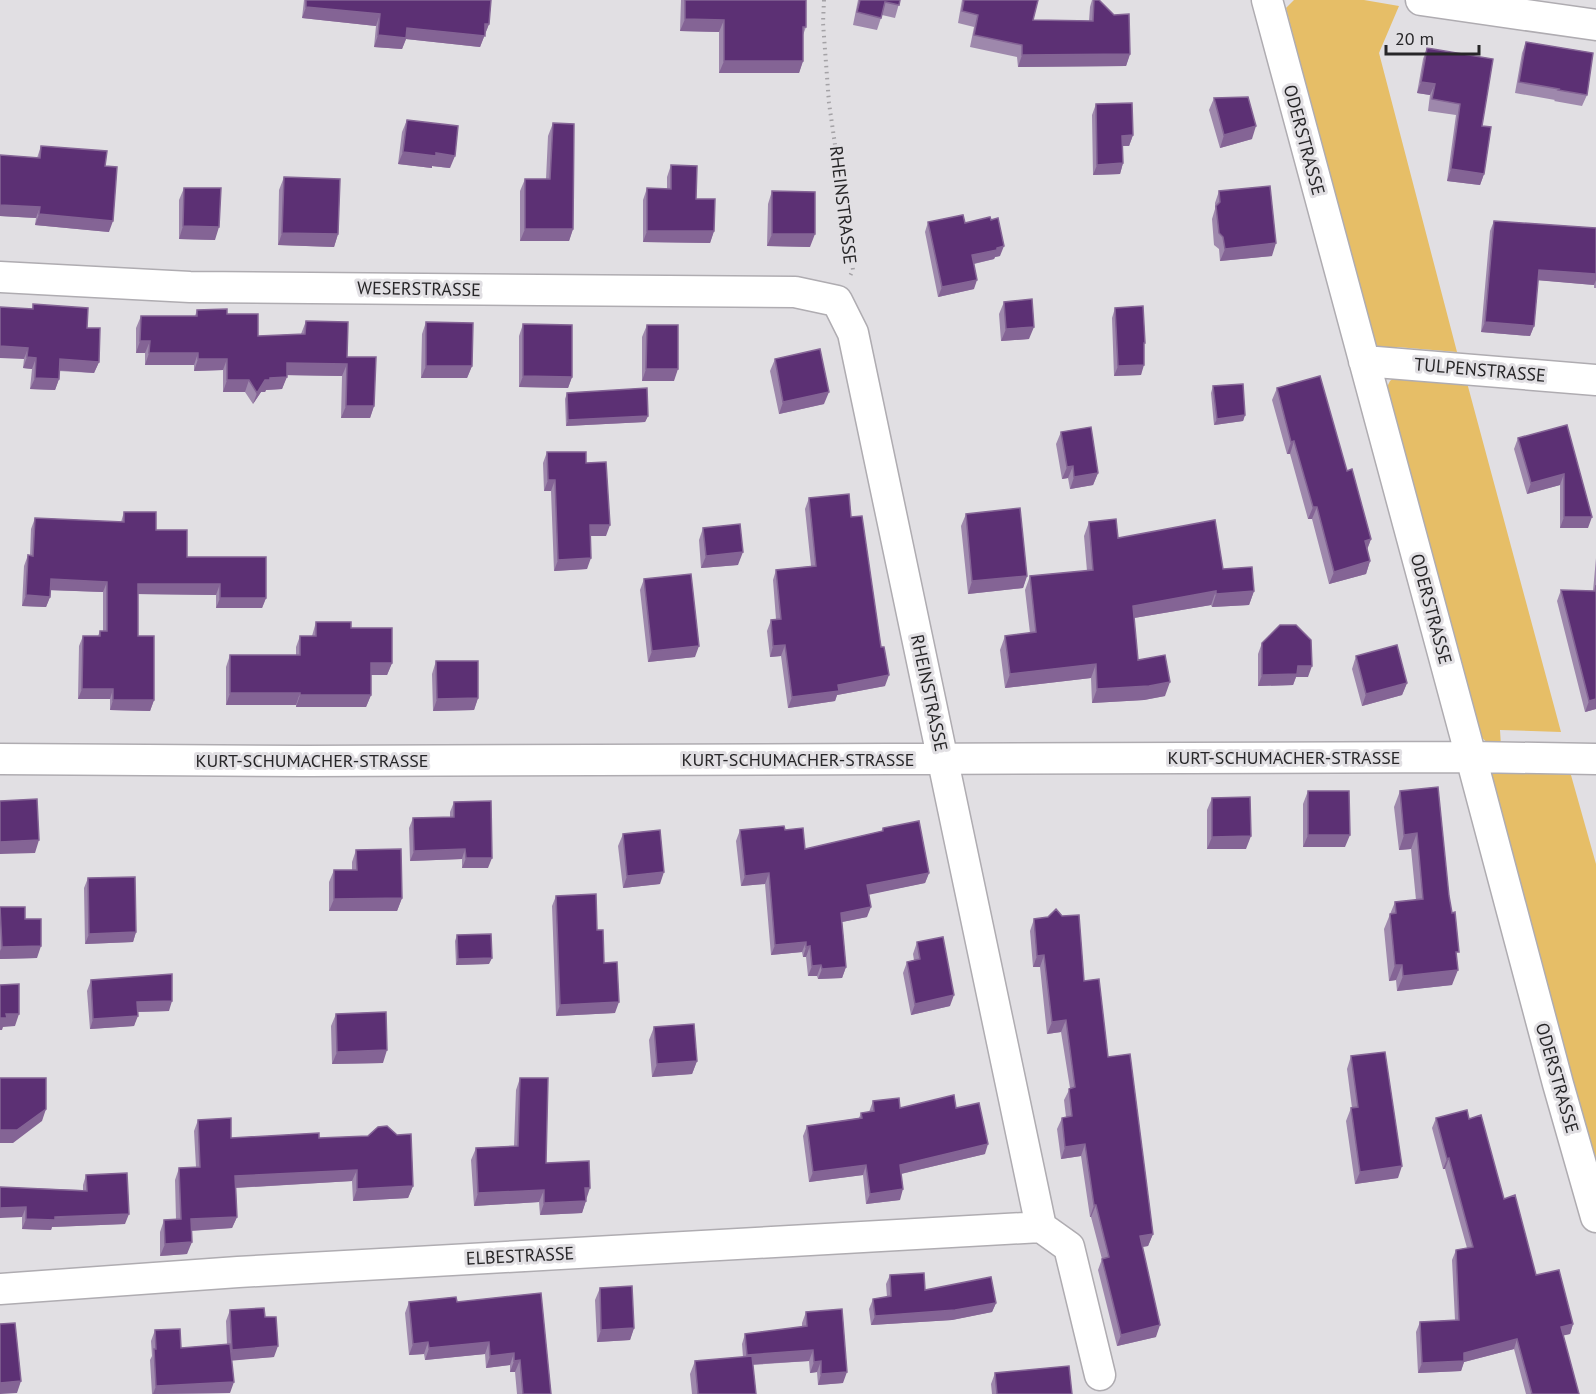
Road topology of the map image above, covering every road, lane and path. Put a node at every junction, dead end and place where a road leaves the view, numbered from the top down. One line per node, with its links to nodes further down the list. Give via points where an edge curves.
1 (824, 0): 6 (path, RHEINSTRASSE, via 829,103 853,270)
2 (1267, 0): 7 (street, ODERSTRASSE)
3 (1421, 0): 4 (street)
4 (1596, 25)
5 (0, 277): 6 (street, WESERSTRASSE, via 190,287 795,292)
6 (837, 301): 11 (street, RHEINSTRASSE, via 853,333)
7 (1364, 361): 8 (street, TULPENSTRASSE); 9 (street, ODERSTRASSE)
8 (1596, 380)
9 (1472, 757): 11 (street, KURT-SCHUMACHER-STRASSE); 12 (street, KURT-SCHUMACHER-STRASSE); 13 (street, ODERSTRASSE, via 1558,1084)
10 (0, 759): 11 (street, KURT-SCHUMACHER-STRASSE)
11 (943, 759): 15 (street, RHEINSTRASSE)
12 (1596, 759)
13 (1590, 1173): 14 (street, ODERSTRASSE)
14 (1596, 1218)
15 (1041, 1227): 16 (street, ELBESTRASSE); 17 (street, via 1069,1247)
16 (0, 1289)
17 (1100, 1375)

